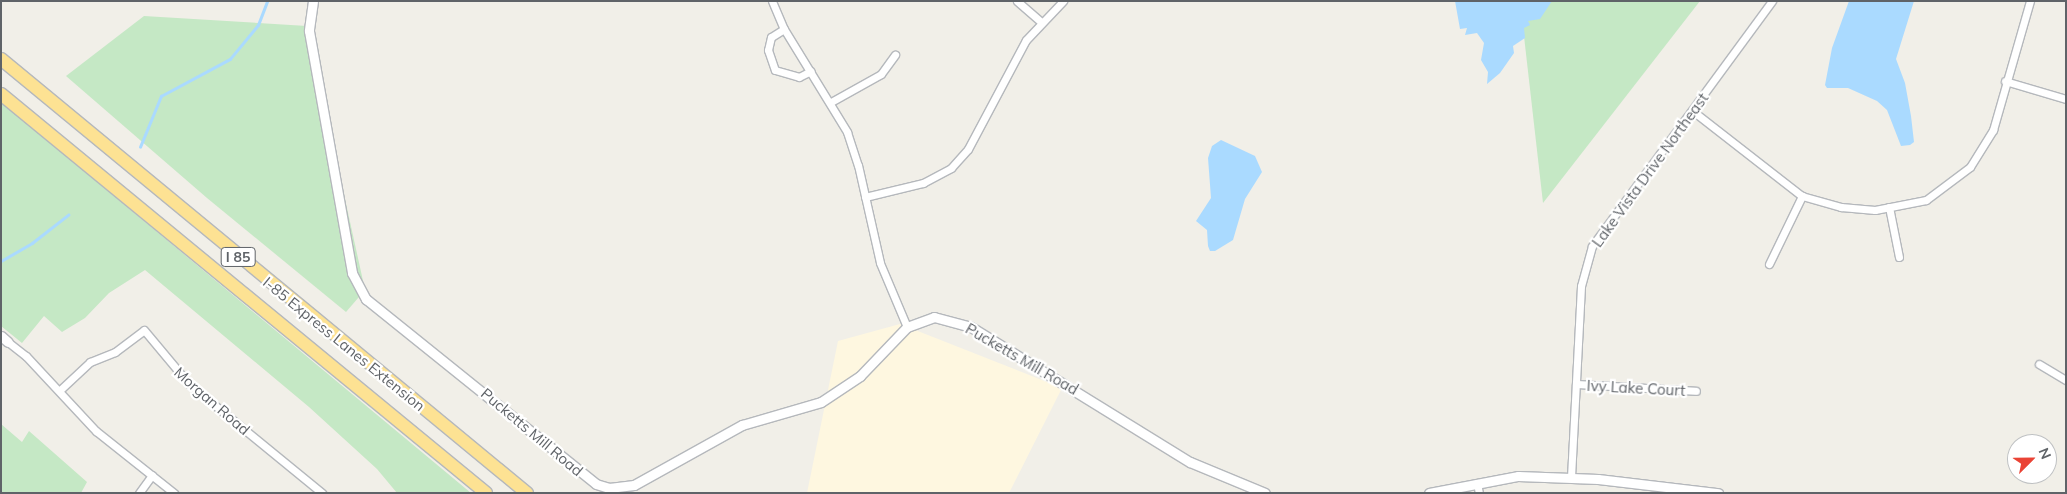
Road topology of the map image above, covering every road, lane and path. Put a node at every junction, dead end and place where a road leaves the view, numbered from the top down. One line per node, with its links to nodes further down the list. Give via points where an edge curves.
1 (313, 1): 22 (street, Pucketts Mill Road, via 310,31 352,273 366,299 596,484 609,488 634,485 742,425 821,402 860,376)
2 (772, 1): 8 (street)
3 (1017, 1): 7 (street)
4 (1063, 1): 7 (street)
5 (1772, 1): 16 (street, Lake Vista Drive Northeast)
6 (2030, 1): 12 (street)
7 (1041, 22): 18 (street, via 1026,40 968,149 951,168 923,183)
8 (784, 29): 11 (street); 11 (street, via 771,37 768,50 775,70 799,77)
9 (895, 55): 15 (street, via 881,74)
10 (1, 59): 36 (highway, I-85 Express Lanes Extension / I 85)
11 (811, 71): 15 (street)
12 (2005, 81): 14 (street); 19 (street, via 1993,130 1970,167 1926,200)
13 (1, 94): 35 (highway, I-85 Express Lanes Extension / I 85)
14 (2066, 99)
15 (831, 102): 18 (street, via 847,132)
16 (1694, 112): 17 (street); 26 (street, Lake Vista Drive Northeast, via 1592,246 1581,286)
17 (1802, 196): 19 (street, via 1842,207 1875,210); 21 (street)
18 (865, 197): 22 (street, via 880,263)
19 (1889, 207): 20 (street)
20 (1899, 257)
21 (1769, 264)
22 (907, 327): 37 (street, Pucketts Mill Road, via 934,317 971,327 1190,462)
23 (5, 339): 27 (street)
24 (2039, 364): 25 (street)
25 (2066, 380)
26 (1576, 384): 28 (street, Ivy Lake Court); 30 (street, Lake Vista Drive Northeast)
27 (60, 390): 29 (street, via 96,431); 34 (street, Morgan Road, via 90,362 115,352 144,330 190,385)
28 (1696, 392)
29 (152, 475): 32 (street); 33 (street)
30 (1571, 477): 31 (street, via 1518,476); 39 (street)
31 (1478, 488): 38 (street)
32 (139, 493)
33 (174, 493)
34 (322, 493)
35 (486, 493)
36 (527, 493)
37 (1265, 493)
38 (1429, 493)
39 (1718, 493)

